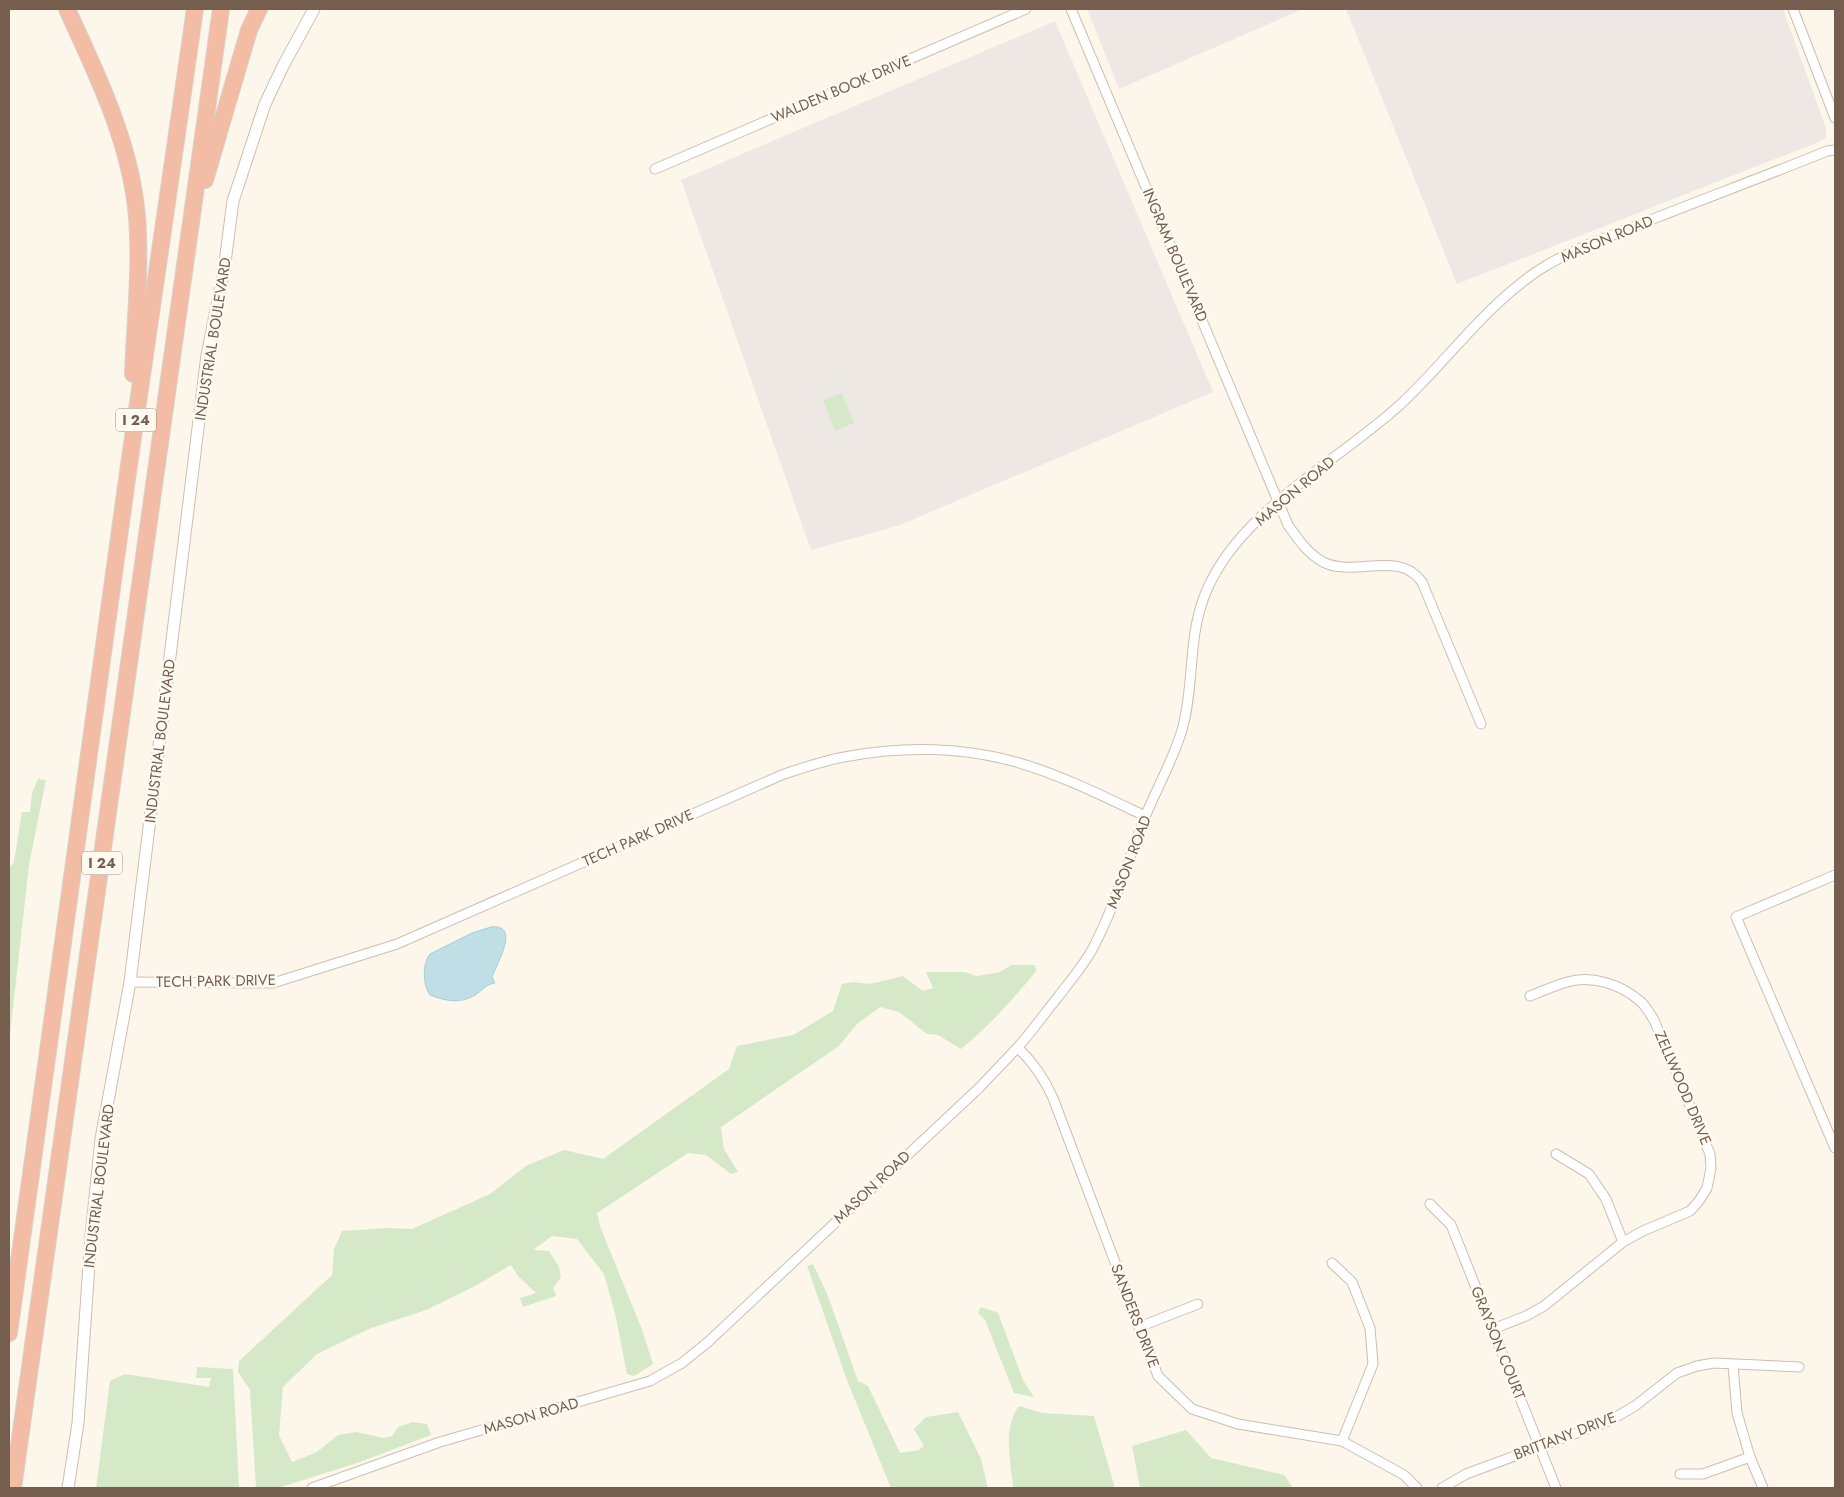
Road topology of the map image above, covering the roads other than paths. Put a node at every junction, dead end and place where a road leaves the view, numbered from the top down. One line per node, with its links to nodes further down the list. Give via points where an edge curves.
1 (67, 9): 13 (highway, via 106,96 127,159 137,217 138,272)
2 (195, 9): 13 (highway, I 24)
3 (221, 9): 12 (highway, I 24)
4 (259, 9): 12 (highway, via 249,30)
5 (314, 9): 18 (street, INDUSTRIAL BOULEVARD, via 266,104 233,201 208,355)
6 (1026, 9): 11 (street, WALDEN BOOK DRIVE)
7 (1071, 9): 14 (street, INGRAM BOULEVARD)
8 (1793, 9): 9 (street)
9 (1835, 118)
10 (1835, 150): 14 (street, MASON ROAD, via 1615,234 1537,272 1506,296 1395,410)
11 (655, 169)
12 (189, 237): 36 (highway, I 24)
13 (128, 472): 29 (highway, I 24)
14 (1278, 502): 15 (street, INGRAM BOULEVARD, via 1299,541 1311,555 1324,563 1348,568 1393,565 1416,574); 16 (street, MASON ROAD, via 1233,546 1207,589 1198,612 1182,730)
15 (1481, 724)
16 (1146, 816): 18 (street, TECH PARK DRIVE, via 1076,784 1015,762 954,751 872,752 784,774 397,944 304,974 273,983); 20 (street, MASON ROAD, via 1092,951)
17 (1835, 876): 21 (street, via 1736,917)
18 (130, 982): 37 (street, INDUSTRIAL BOULEVARD, via 101,1139 78,1423)
19 (1530, 996): 24 (street, ZELLWOOD DRIVE, via 1586,979 1614,985 1641,1002 1654,1020 1710,1154 1707,1188 1690,1211)
20 (1018, 1048): 27 (street, SANDERS DRIVE, via 1034,1063 1053,1098); 38 (street, MASON ROAD, via 979,1088 682,1363 650,1381 440,1442)
21 (1835, 1148)
22 (1556, 1154): 24 (street, via 1589,1174 1606,1199)
23 (1430, 1204): 28 (street, GRAYSON COURT, via 1451,1225)
24 (1623, 1242): 28 (street, ZELLWOOD DRIVE, via 1544,1306)
25 (1332, 1263): 32 (street, via 1352,1282 1370,1328 1373,1364)
26 (1198, 1304): 27 (street)
27 (1139, 1327): 32 (street, SANDERS DRIVE, via 1158,1376 1192,1409 1238,1424)
28 (1493, 1329): 33 (street, GRAYSON COURT)
29 (9, 1333)
30 (1733, 1365): 31 (street, BRITTANY DRIVE); 33 (street, BRITTANY DRIVE, via 1714,1362 1677,1373 1623,1414); 34 (street, via 1736,1413)
31 (1799, 1367)
32 (1342, 1441): 39 (street, SANDERS DRIVE, via 1404,1475)
33 (1540, 1447): 40 (street, BRITTANY DRIVE, via 1466,1474); 41 (street, GRAYSON COURT)
34 (1750, 1457): 35 (street, via 1703,1474); 42 (street)
35 (1680, 1474)
36 (14, 1488)
37 (68, 1488)
38 (312, 1488)
39 (1417, 1488)
40 (1442, 1488)
41 (1556, 1488)
42 (1763, 1488)

